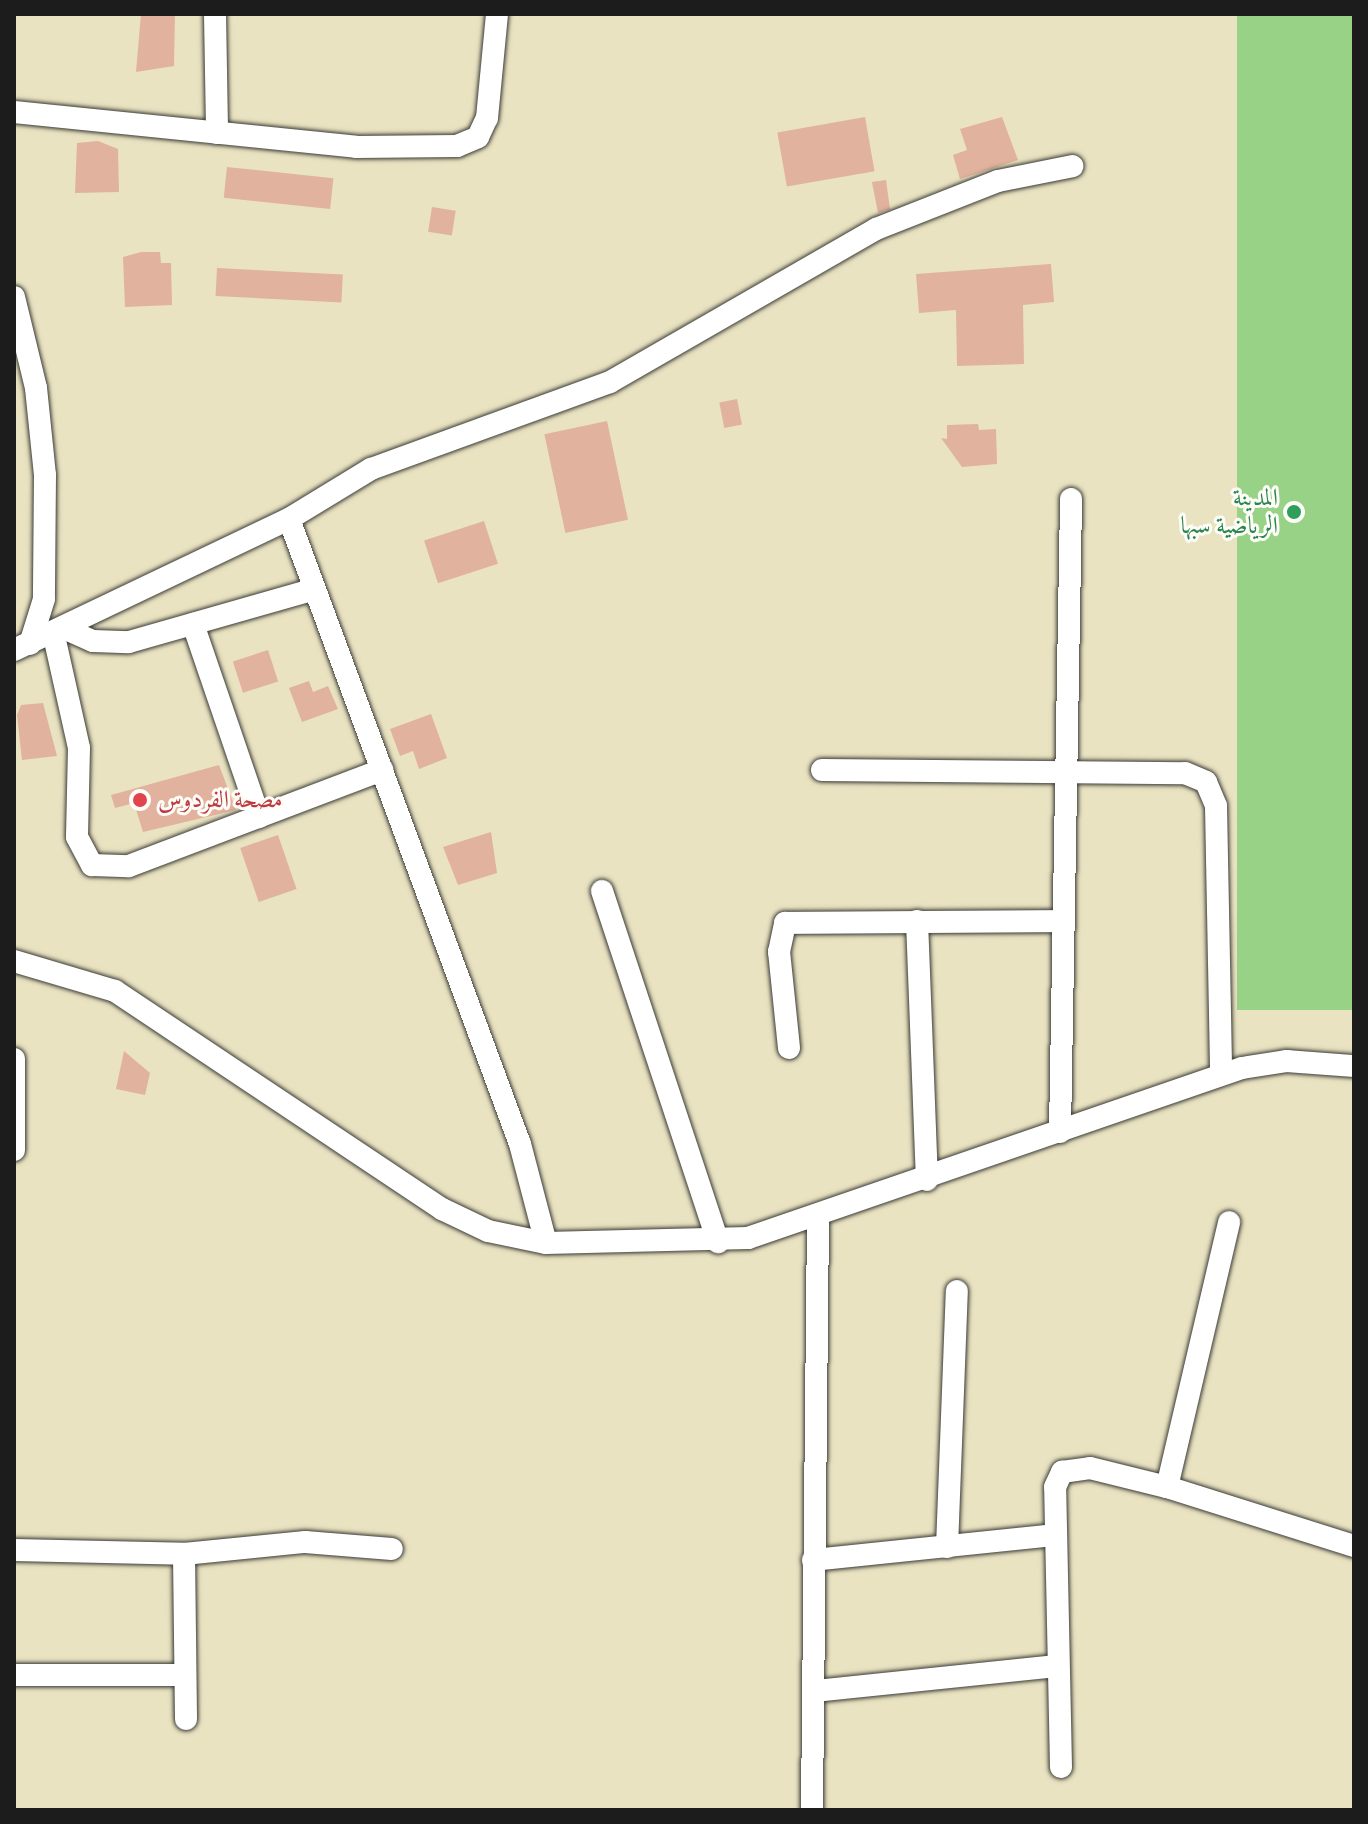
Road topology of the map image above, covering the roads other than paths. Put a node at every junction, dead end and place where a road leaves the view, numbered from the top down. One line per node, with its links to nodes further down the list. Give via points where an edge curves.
1 (215, 14): 4 (street)
2 (497, 14): 4 (street, via 487,118 469,143 356,147)
3 (14, 112): 4 (street)
4 (217, 133)
5 (1073, 166): 8 (street, via 998,181 876,229 610,382 371,469)
6 (14, 297): 12 (street, via 36,388 45,475 44,599)
7 (1071, 499): 15 (street)
8 (289, 519): 9 (street); 11 (street)
9 (315, 589): 10 (street); 13 (street)
10 (193, 624): 11 (street, via 118,643); 16 (street)
11 (61, 633): 12 (street); 16 (street, via 79,748 77,837 92,865 129,866)
12 (22, 647)
13 (382, 770): 16 (street); 31 (street, via 520,1144)
14 (822, 770): 15 (street)
15 (1066, 772): 19 (street); 24 (street, via 1185,773 1212,789)
16 (259, 817)
17 (602, 891): 30 (street)
18 (917, 921): 19 (street); 21 (street, via 785,923 779,952); 27 (street)
19 (1063, 921): 25 (street)
20 (14, 961): 31 (street, via 115,991 465,1222)
21 (789, 1048)
22 (14, 1059): 26 (street)
23 (1354, 1066): 24 (street, via 1265,1062)
24 (1221, 1074): 25 (street)
25 (1060, 1132): 27 (street)
26 (14, 1150)
27 (927, 1180): 28 (street)
28 (818, 1217): 30 (street); 40 (street)
29 (1229, 1222): 33 (street)
30 (718, 1242): 31 (street)
31 (546, 1243)
32 (957, 1291): 36 (street)
33 (1167, 1487): 34 (street, via 1066,1469 1055,1487); 35 (street)
34 (1055, 1535): 36 (street); 41 (street)
35 (1354, 1546)
36 (947, 1547): 40 (street)
37 (392, 1549): 39 (street, via 305,1542)
38 (14, 1550): 39 (street)
39 (184, 1554): 43 (street)
40 (813, 1560): 44 (street)
41 (1058, 1666): 44 (street); 46 (street)
42 (14, 1675): 43 (street)
43 (185, 1675): 45 (street)
44 (815, 1691): 47 (street)
45 (186, 1719)
46 (1061, 1767)
47 (812, 1810)

